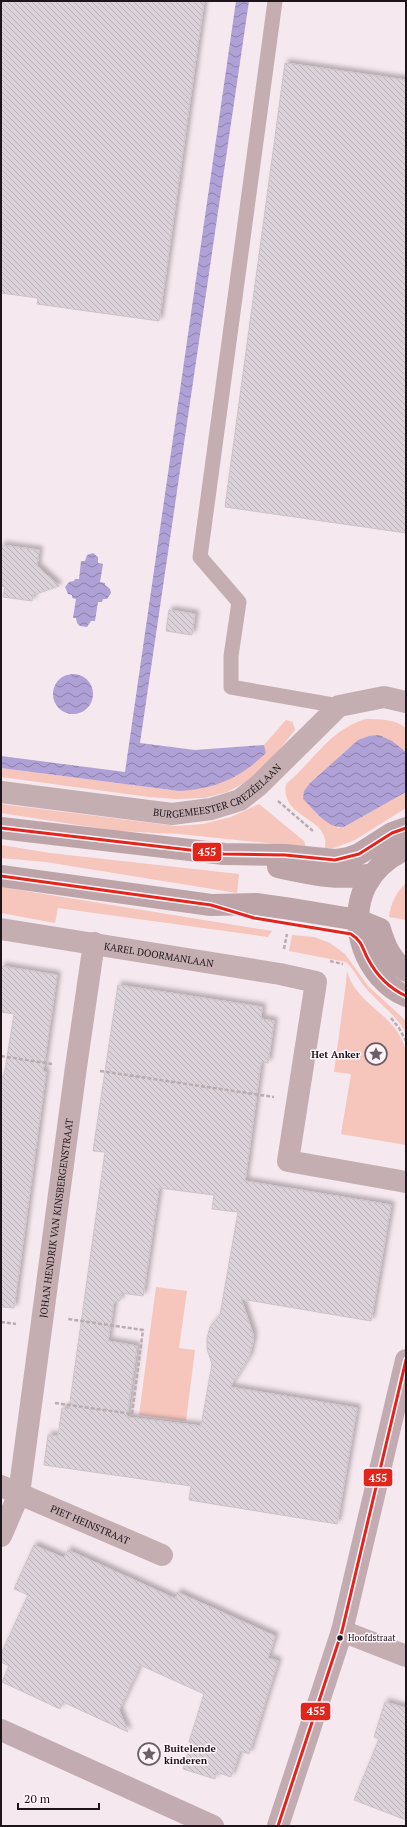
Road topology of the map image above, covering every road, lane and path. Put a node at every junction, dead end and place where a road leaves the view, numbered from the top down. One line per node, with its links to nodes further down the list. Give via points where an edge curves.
1 (276, 1): 3 (lane, via 200,557 239,602 231,656 231,687)
2 (406, 702): 3 (street, via 384,697)
3 (339, 706): 4 (street, BURGEMEESTER CREZÉELAAN, via 259,785 240,800 211,809 172,814)
4 (1, 792)
5 (1, 828): 8 (main road)
6 (406, 828): 8 (main road, via 348,858 335,860 285,855)
7 (406, 849): 9 (main road, via 383,863)
8 (224, 854): 9 (main road, via 315,874 340,877)
9 (373, 874): 12 (main road, via 360,899)
10 (1, 876): 12 (main road, via 211,905 254,918 351,934)
11 (1, 929): 13 (street, KAREL DOORMANLAAN)
12 (359, 930): 16 (main road, via 380,930 391,956); 17 (main road, via 364,953 375,972 392,988)
13 (94, 943): 21 (street, JOHAN HENDRIK VAN KINSBERGENSTRAAT); 22 (street, KAREL DOORMANLAAN, via 316,982)
14 (327, 960): 15 (path, via 341,963)
15 (348, 968)
16 (406, 971)
17 (406, 996)
18 (388, 1014): 19 (path)
19 (406, 1041)
20 (1, 1056): 21 (path)
21 (76, 1067): 22 (path); 24 (street, JOHAN HENDRIK VAN KINSBERGENSTRAAT)
22 (297, 1100): 23 (street, via 288,1161)
23 (406, 1182)
24 (42, 1315): 26 (street, JOHAN HENDRIK VAN KINSBERGENSTRAAT); 26 (path, via 143,1330 132,1414)
25 (406, 1360): 30 (street)
26 (31, 1400): 27 (street, JOHAN HENDRIK VAN KINSBERGENSTRAAT)
27 (10, 1490): 28 (street); 29 (street, PIET HEINSTRAAT)
28 (1, 1536)
29 (162, 1555)
30 (342, 1631): 31 (street); 34 (street)
31 (406, 1656)
32 (1, 1730): 33 (street)
33 (213, 1826)
34 (278, 1826)

